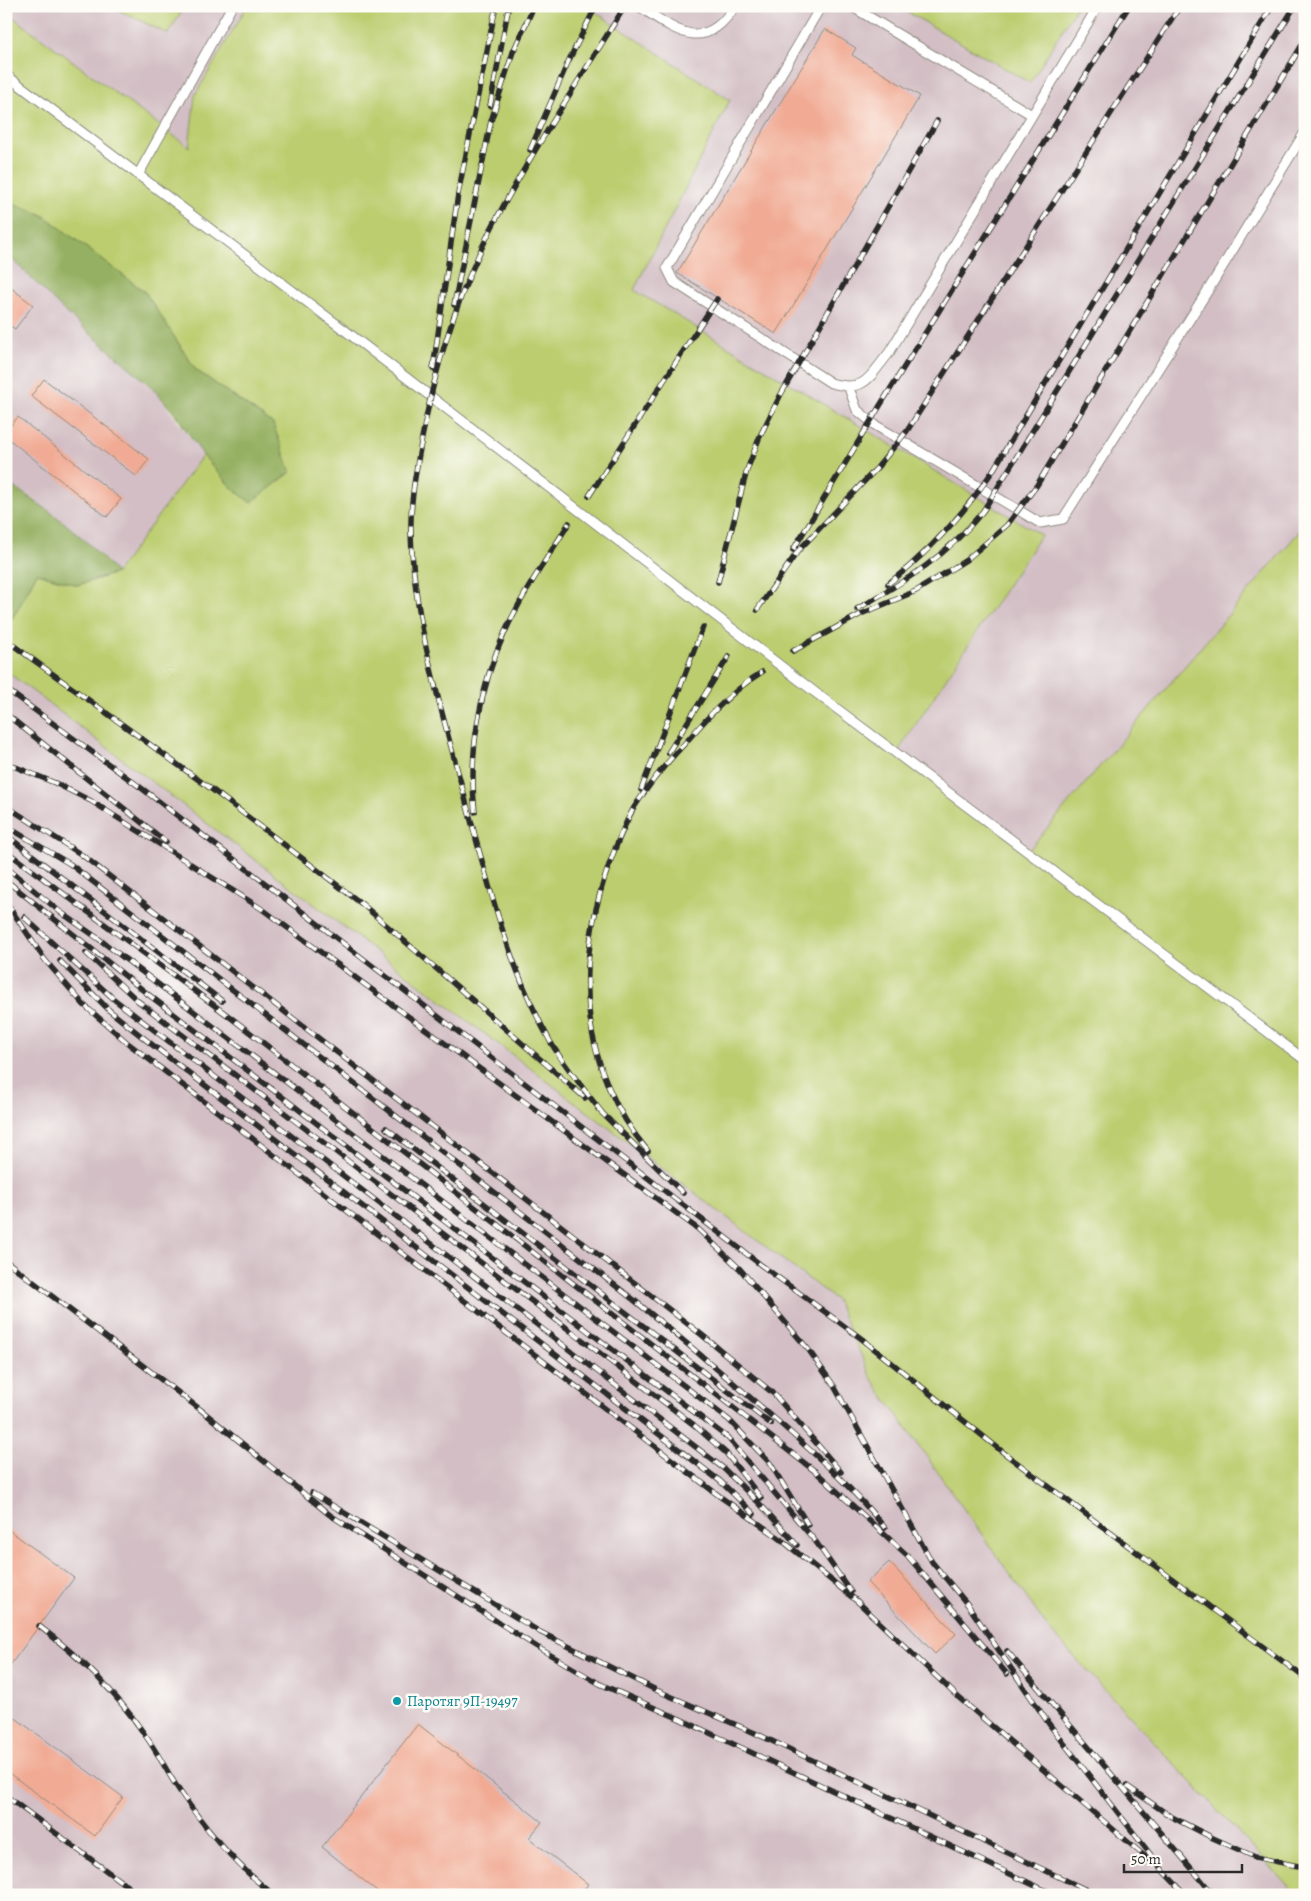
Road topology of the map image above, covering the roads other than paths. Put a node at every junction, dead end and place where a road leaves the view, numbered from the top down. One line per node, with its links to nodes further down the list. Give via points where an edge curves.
1 (232, 6): 10 (lane)
2 (639, 6): 3 (lane, via 672,27 701,36 712,30)
3 (735, 6)
4 (821, 6): 11 (lane, via 667,268 674,282 831,383)
5 (851, 6): 8 (lane)
6 (1098, 6): 8 (lane)
7 (6, 75): 10 (lane)
8 (1032, 115): 11 (lane, via 889,353 865,382)
9 (1305, 132): 11 (lane, via 1063,519 1040,523 875,425 857,410)
10 (138, 175): 12 (lane)
11 (849, 388)
12 (1305, 1060)

